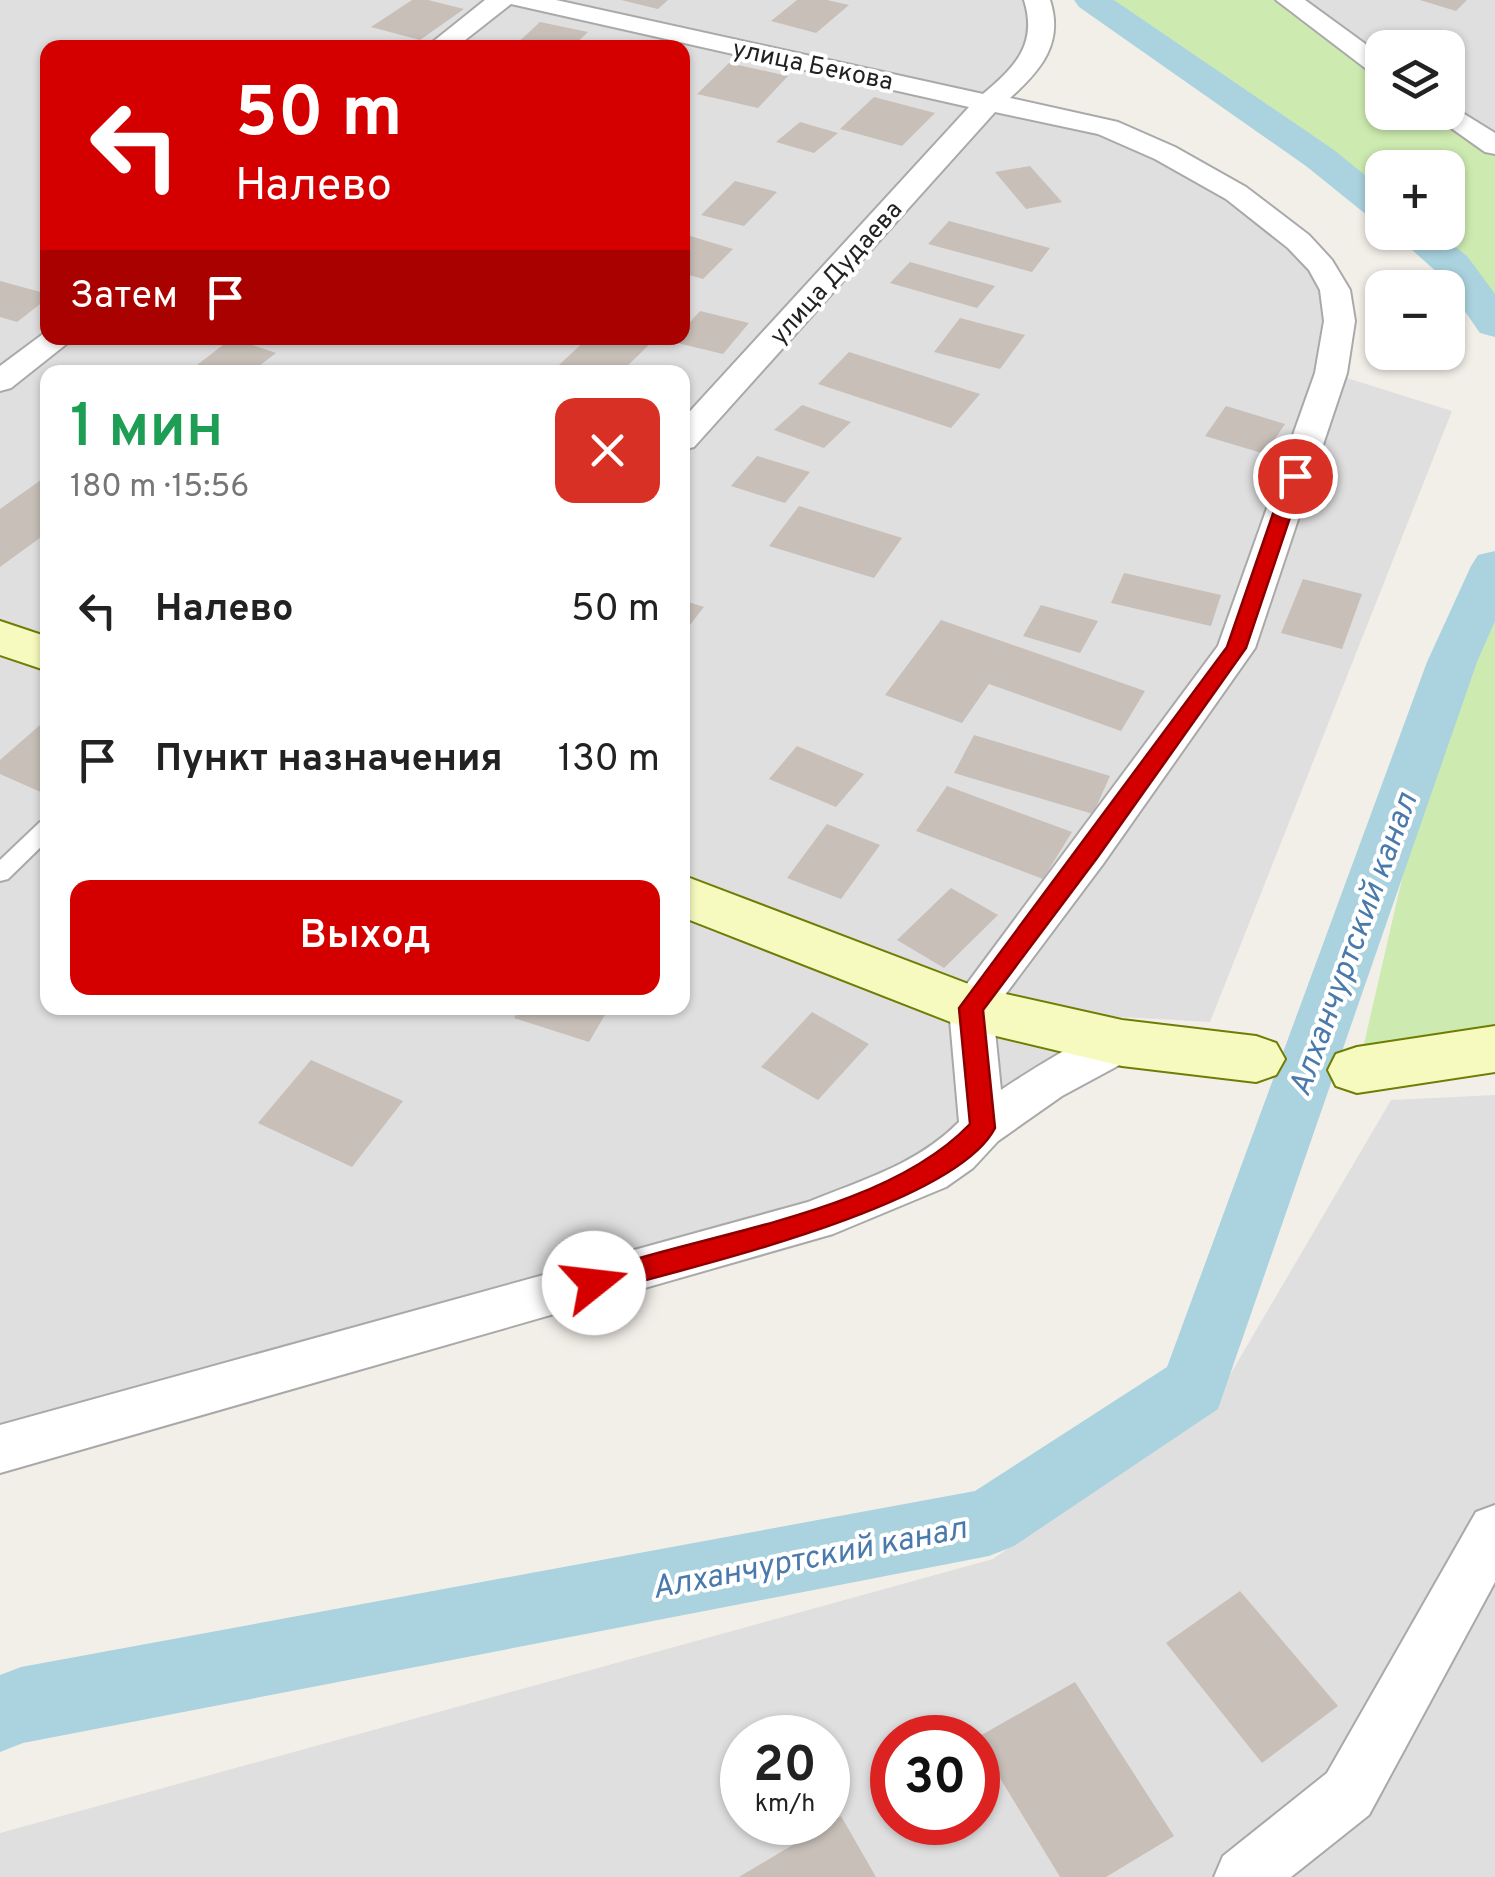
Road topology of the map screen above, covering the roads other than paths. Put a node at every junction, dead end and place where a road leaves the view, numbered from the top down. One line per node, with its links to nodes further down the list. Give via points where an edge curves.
1 (500, 0): 5 (street)
2 (521, 0): 7 (street, улица Бекова)
3 (1038, 0): 7 (street, улица Дудаева, via 1045,36 1029,68)
4 (1289, 0): 6 (street)
5 (448, 40)
6 (1365, 56)
7 (988, 103): 12 (street, улица Дудаева); 18 (street, улица Бекова, via 1112,130 1271,216 1335,289 1339,337 1236,648)
8 (1465, 125): 9 (street)
9 (1495, 146)
10 (49, 345): 11 (street)
11 (0, 382)
12 (690, 431)
13 (0, 637): 14 (street)
14 (40, 651)
15 (40, 834): 16 (lane)
16 (0, 872)
17 (690, 898): 18 (street)
18 (971, 1008): 19 (street); 23 (street)
19 (1122, 1043): 21 (street); 23 (street, via 1046,1083)
20 (1495, 1050): 22 (street)
21 (1256, 1059)
22 (1356, 1070)
23 (982, 1128): 24 (street, via 929,1172 816,1220)
24 (0, 1449)
25 (1495, 1530): 26 (street, via 1348,1794)
26 (1244, 1877)

